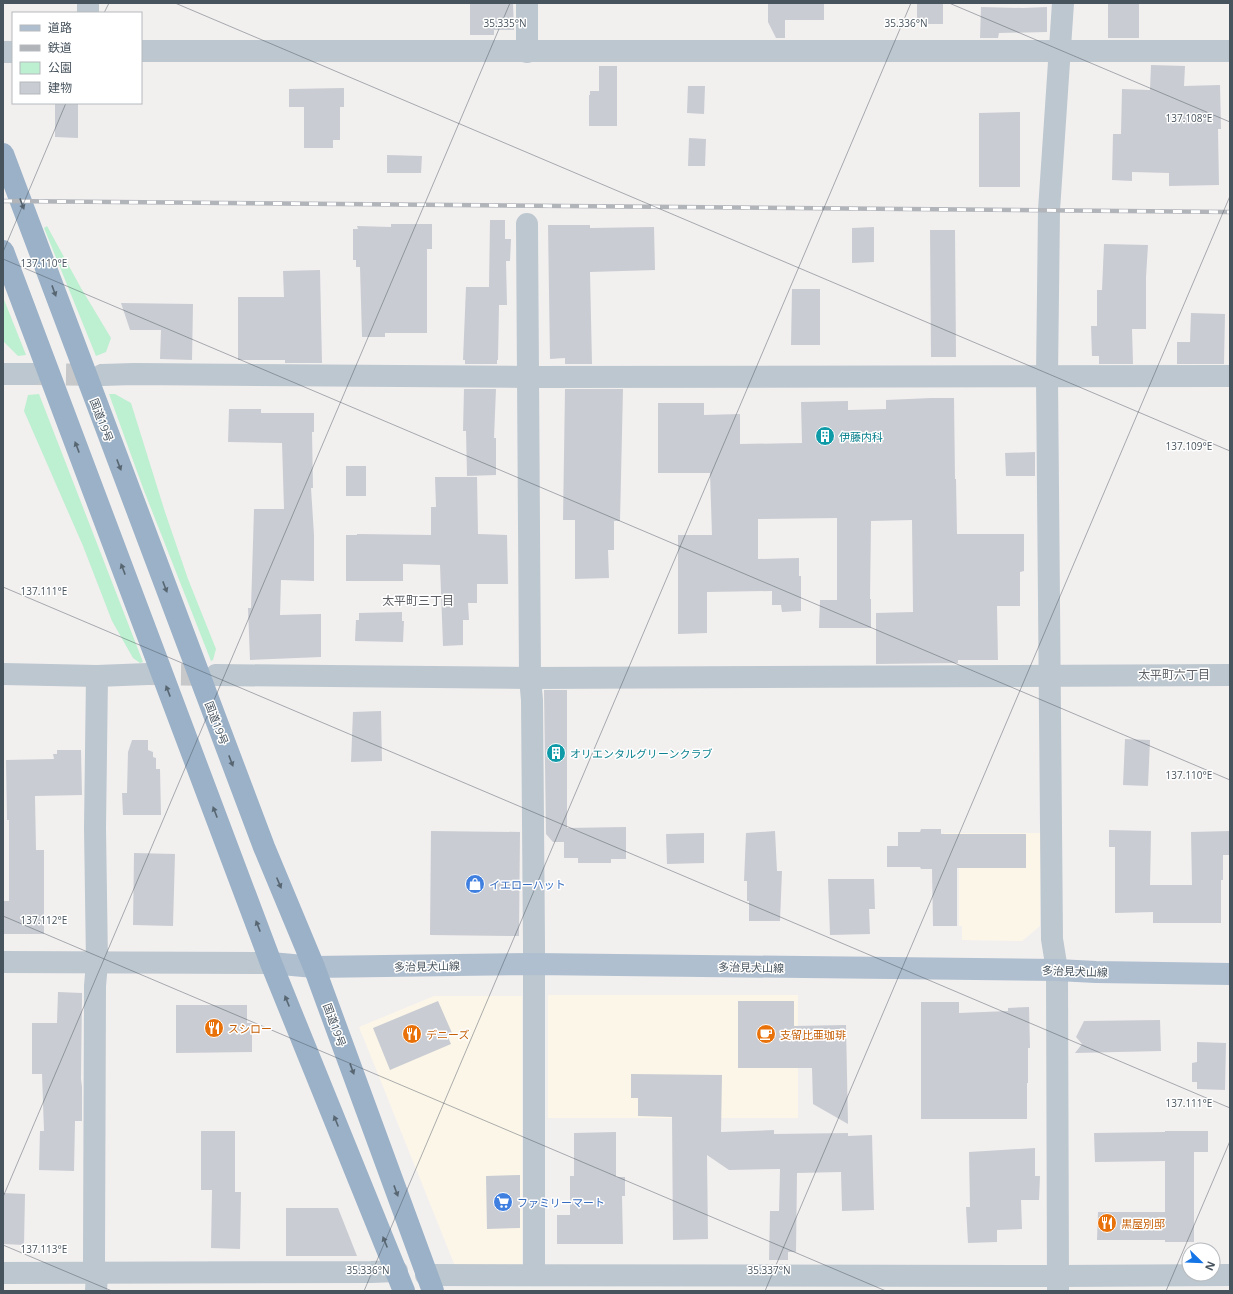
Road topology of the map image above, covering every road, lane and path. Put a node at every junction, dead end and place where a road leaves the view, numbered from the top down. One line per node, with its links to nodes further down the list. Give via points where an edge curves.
1 (527, 3): 6 (street)
2 (1063, 3): 3 (street)
3 (1060, 51): 4 (street); 6 (street); 15 (street, via 1049,210)
4 (1230, 51)
5 (142, 52): 6 (street)
6 (527, 52)
7 (3, 154): 27 (highway, 国道19号, one-way to 27, via 264,847)
8 (528, 224): 14 (street)
9 (3, 251): 25 (highway, one-way to 9)
10 (3, 374): 11 (street)
11 (33, 374)
12 (102, 375): 14 (street)
13 (1230, 376): 15 (street)
14 (528, 377): 15 (street); 22 (street)
15 (1047, 377): 21 (street)
16 (3, 674): 20 (street)
17 (148, 674): 20 (street)
18 (216, 675): 22 (street)
19 (1230, 675): 21 (street)
20 (97, 676): 24 (street)
21 (1050, 676): 22 (street); 28 (street, via 1052,939)
22 (530, 678): 26 (street)
23 (3, 962): 24 (street)
24 (97, 963): 25 (street); 34 (street, via 94,1254)
25 (272, 963): 27 (main road, 多治見犬山線); 30 (highway, one-way to 25)
26 (534, 964): 27 (main road, 多治見犬山線); 28 (main road, 多治見犬山線); 32 (street)
27 (314, 967): 35 (highway, 国道19号, one-way to 35)
28 (1057, 970): 29 (main road, 多治見犬山線); 36 (street)
29 (1230, 974)
30 (397, 1271): 34 (street); 37 (highway)
31 (3, 1273): 34 (street)
32 (534, 1275): 35 (street); 36 (street)
33 (1230, 1275): 36 (street)
34 (97, 1282)
35 (430, 1283)
36 (1058, 1284)
37 (404, 1291)

